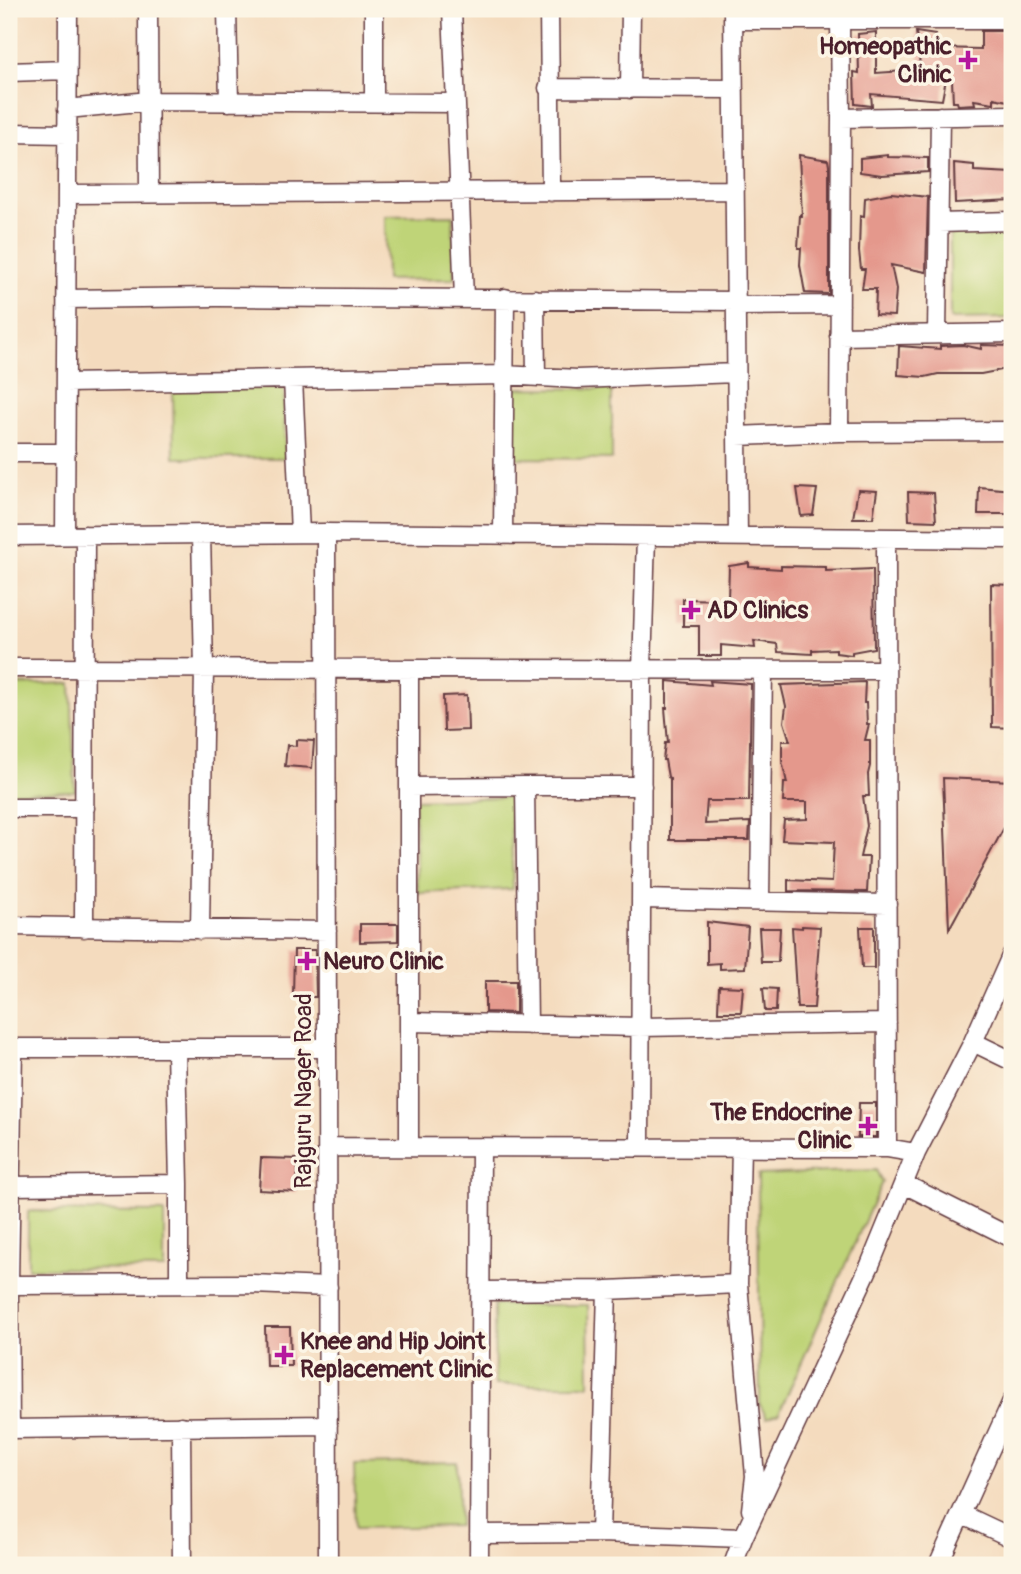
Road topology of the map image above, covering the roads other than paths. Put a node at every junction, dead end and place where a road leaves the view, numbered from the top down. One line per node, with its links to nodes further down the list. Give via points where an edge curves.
1 (68, 9): 11 (street)
2 (148, 9): 16 (street)
3 (227, 9): 17 (street)
4 (374, 9): 18 (street)
5 (452, 9): 19 (street)
6 (549, 9): 13 (street)
7 (631, 9): 14 (street)
8 (733, 14): 9 (street); 15 (street)
9 (840, 20): 10 (street); 23 (street)
10 (1012, 20)
11 (67, 70): 12 (street); 20 (street)
12 (9, 72)
13 (548, 88): 14 (street); 28 (street)
14 (630, 89): 15 (street)
15 (734, 89): 26 (street)
16 (149, 101): 17 (street); 20 (street); 29 (street)
17 (229, 102): 18 (street)
18 (374, 102): 19 (street)
19 (455, 103): 27 (street)
20 (67, 109): 25 (street)
21 (1012, 115): 22 (street)
22 (940, 116): 23 (street); 32 (street)
23 (841, 117): 38 (street)
24 (9, 133): 25 (street)
25 (67, 134): 30 (street)
26 (734, 190): 28 (street); 37 (street)
27 (458, 192): 28 (street); 29 (street); 33 (street)
28 (551, 192)
29 (149, 193): 30 (street)
30 (66, 194): 35 (street)
31 (1012, 221): 32 (street)
32 (939, 223): 40 (street)
33 (464, 298): 34 (street); 35 (street)
34 (505, 298): 36 (street); 43 (street)
35 (66, 299): 46 (street)
36 (535, 299): 37 (street); 44 (street)
37 (736, 303): 38 (street); 42 (street)
38 (840, 305): 41 (street)
39 (1012, 333): 40 (street)
40 (937, 334): 41 (street)
41 (839, 337): 48 (street)
42 (736, 373): 44 (street); 49 (street)
43 (504, 375): 44 (street); 45 (street); 55 (street)
44 (536, 377)
45 (293, 379): 46 (street); 52 (street)
46 (66, 383): 51 (street)
47 (1012, 431): 48 (street)
48 (839, 432): 49 (street)
49 (737, 436): 60 (street)
50 (9, 453): 51 (street)
51 (66, 453): 57 (street)
52 (300, 533): 53 (street); 54 (street)
53 (326, 533): 55 (street); 66 (street, Rajguru Nager Road)
54 (201, 534): 58 (street); 65 (street)
55 (503, 535): 59 (street)
56 (9, 536): 57 (street)
57 (65, 536): 58 (street)
58 (85, 536): 64 (street)
59 (646, 536): 60 (street); 68 (street)
60 (738, 537): 61 (street)
61 (886, 538): 62 (street); 70 (street)
62 (1012, 539)
63 (9, 668): 64 (street)
64 (85, 668): 65 (street); 75 (street)
65 (204, 669): 66 (street); 81 (street)
66 (327, 669): 67 (street); 82 (street, Rajguru Nager Road)
67 (409, 669): 68 (street); 73 (street)
68 (642, 670): 69 (street); 72 (street)
69 (763, 670): 70 (street); 77 (street)
70 (887, 670): 78 (street)
71 (525, 786): 72 (street); 73 (street); 86 (street)
72 (642, 786): 76 (street)
73 (409, 787): 84 (street)
74 (9, 808): 75 (street)
75 (85, 808): 80 (street)
76 (641, 899): 77 (street); 87 (street)
77 (760, 901): 78 (street)
78 (887, 904): 85 (street)
79 (9, 926): 80 (street)
80 (84, 928): 81 (street)
81 (200, 930): 82 (street)
82 (327, 931): 90 (street, Rajguru Nager Road)
83 (1012, 954): 88 (street)
84 (409, 1023): 86 (street); 94 (street)
85 (887, 1023): 87 (street); 98 (street)
86 (528, 1024): 87 (street)
87 (640, 1027): 96 (street)
88 (973, 1042): 92 (street); 99 (street)
89 (11, 1048): 91 (street); 102 (street)
90 (327, 1048): 91 (street); 93 (street, Rajguru Nager Road)
91 (176, 1049): 100 (street)
92 (1012, 1061)
93 (328, 1147): 94 (street); 107 (street, Rajguru Nager Road)
94 (409, 1147): 95 (street)
95 (481, 1147): 96 (street); 109 (street)
96 (640, 1147): 97 (street)
97 (741, 1147): 98 (street); 106 (street)
98 (887, 1148): 99 (street)
99 (916, 1153): 101 (street)
100 (178, 1184): 102 (street); 105 (street)
101 (904, 1184): 103 (street); 117 (street)
102 (11, 1186): 104 (street)
103 (1012, 1238)
104 (9, 1284): 105 (street)
105 (179, 1284): 107 (street)
106 (738, 1284): 108 (street); 117 (street, via 755,1476)
107 (328, 1287): 112 (street, Rajguru Nager Road)
108 (607, 1290): 109 (street); 116 (street)
109 (481, 1291): 118 (street)
110 (9, 1295): 114 (street)
111 (1012, 1401): 115 (street)
112 (328, 1425): 113 (street); 121 (street, Rajguru Nager Road)
113 (181, 1426): 114 (street); 120 (street)
114 (9, 1429)
115 (961, 1514): 119 (street); 124 (street)
116 (600, 1533): 117 (street); 118 (street)
117 (745, 1533): 123 (street)
118 (479, 1534): 122 (street)
119 (1012, 1538)
120 (182, 1565)
121 (328, 1565)
122 (479, 1565)
123 (733, 1565)
124 (938, 1565)

